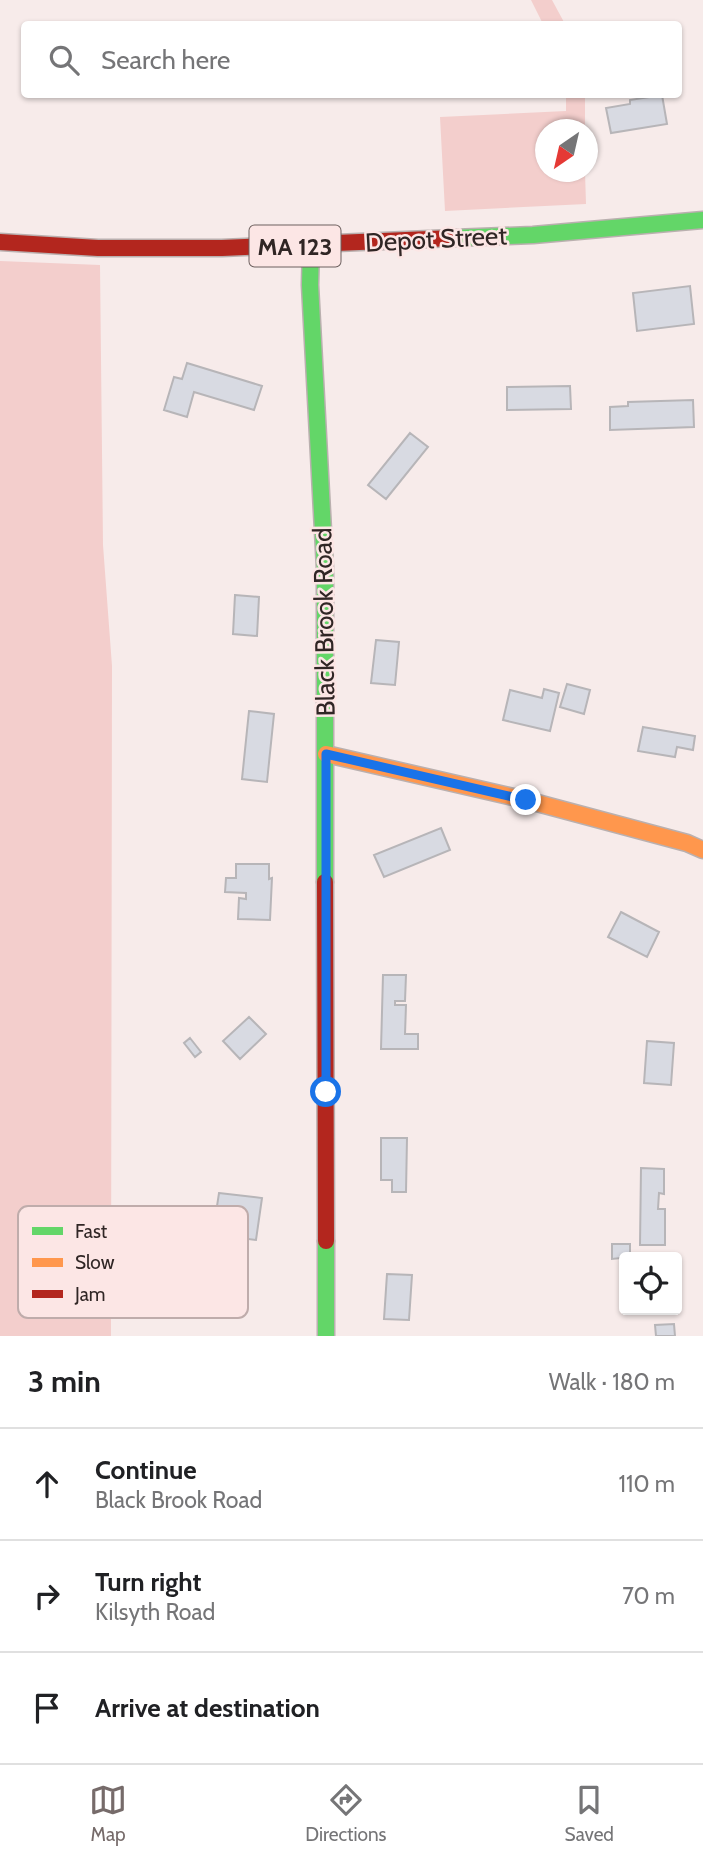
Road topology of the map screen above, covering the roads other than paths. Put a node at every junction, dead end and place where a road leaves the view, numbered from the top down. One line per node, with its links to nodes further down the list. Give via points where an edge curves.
1 (703, 220): 3 (main road, Depot Street / MA 123, via 533,235)
2 (0, 242): 3 (main road, Depot Street / MA 123, via 152,249)
3 (311, 245): 4 (main road, Black Brook Road)
4 (326, 754): 5 (main road, via 526,800); 6 (main road, Black Brook Road)
5 (703, 850)
6 (326, 1336)

